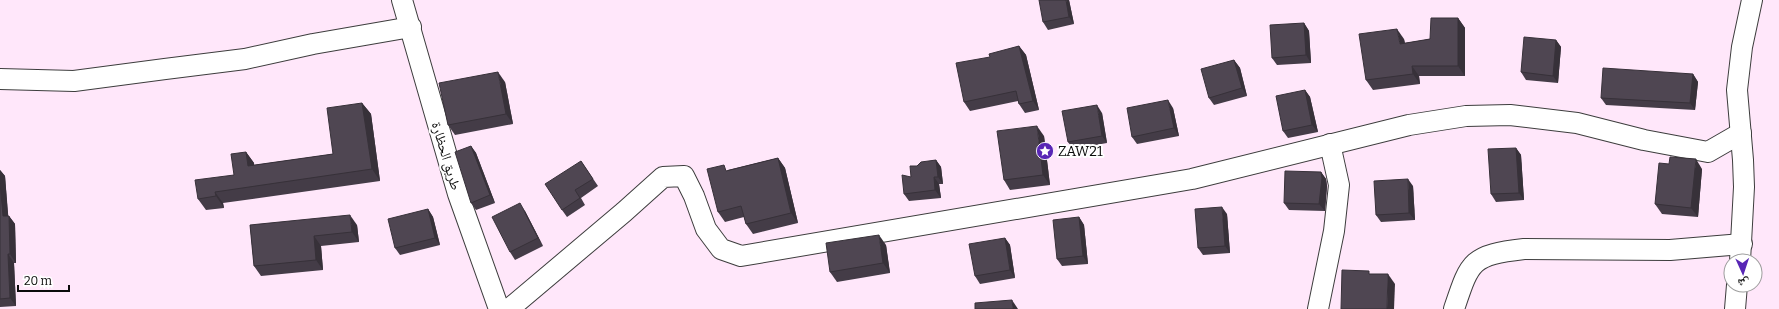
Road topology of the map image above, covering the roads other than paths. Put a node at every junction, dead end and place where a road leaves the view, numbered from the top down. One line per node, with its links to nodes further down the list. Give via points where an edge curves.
1 (402, 0): 3 (street, طريق الحظارة)
2 (1752, 0): 5 (street, via 1738,68)
3 (411, 27): 4 (street, via 245,59 74,80); 9 (street, طريق الحظارة, via 458,194)
4 (0, 79)
5 (1740, 133): 6 (street, via 1708,152 1644,140 1577,123 1510,116 1466,116 1409,125); 7 (street, via 1744,187)
6 (1330, 144): 10 (street, via 1192,179 741,256 721,249 706,229 684,176 663,177); 11 (street, via 1339,185 1334,231)
7 (1741, 252): 12 (street, via 1524,248 1502,251 1478,259 1471,267)
8 (1736, 293): 13 (street)
9 (499, 309)
10 (509, 309)
11 (1318, 309)
12 (1454, 309)
13 (1735, 309)

